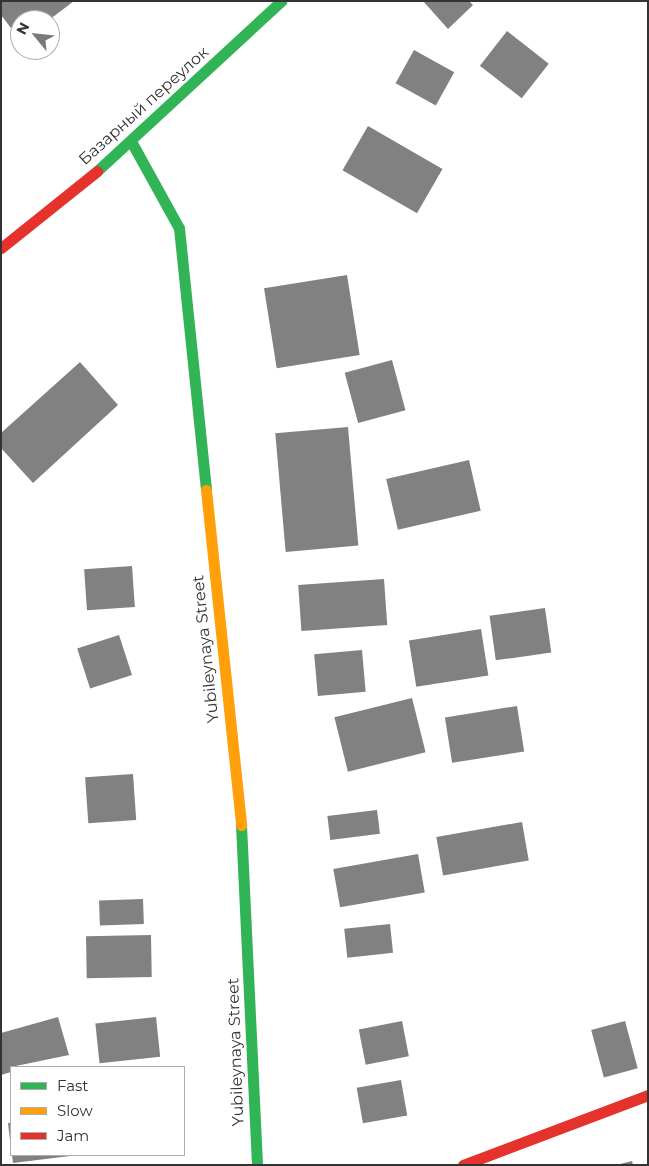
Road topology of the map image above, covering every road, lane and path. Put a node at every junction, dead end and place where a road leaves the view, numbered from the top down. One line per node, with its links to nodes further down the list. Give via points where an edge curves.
1 (281, 1): 2 (street, Базарный переулок)
2 (132, 143): 3 (street, Базарный переулок); 5 (street, Yubileynaya Street, via 179,228 246,877)
3 (1, 248)
4 (648, 1095): 6 (street)
5 (257, 1165)
6 (463, 1165)

